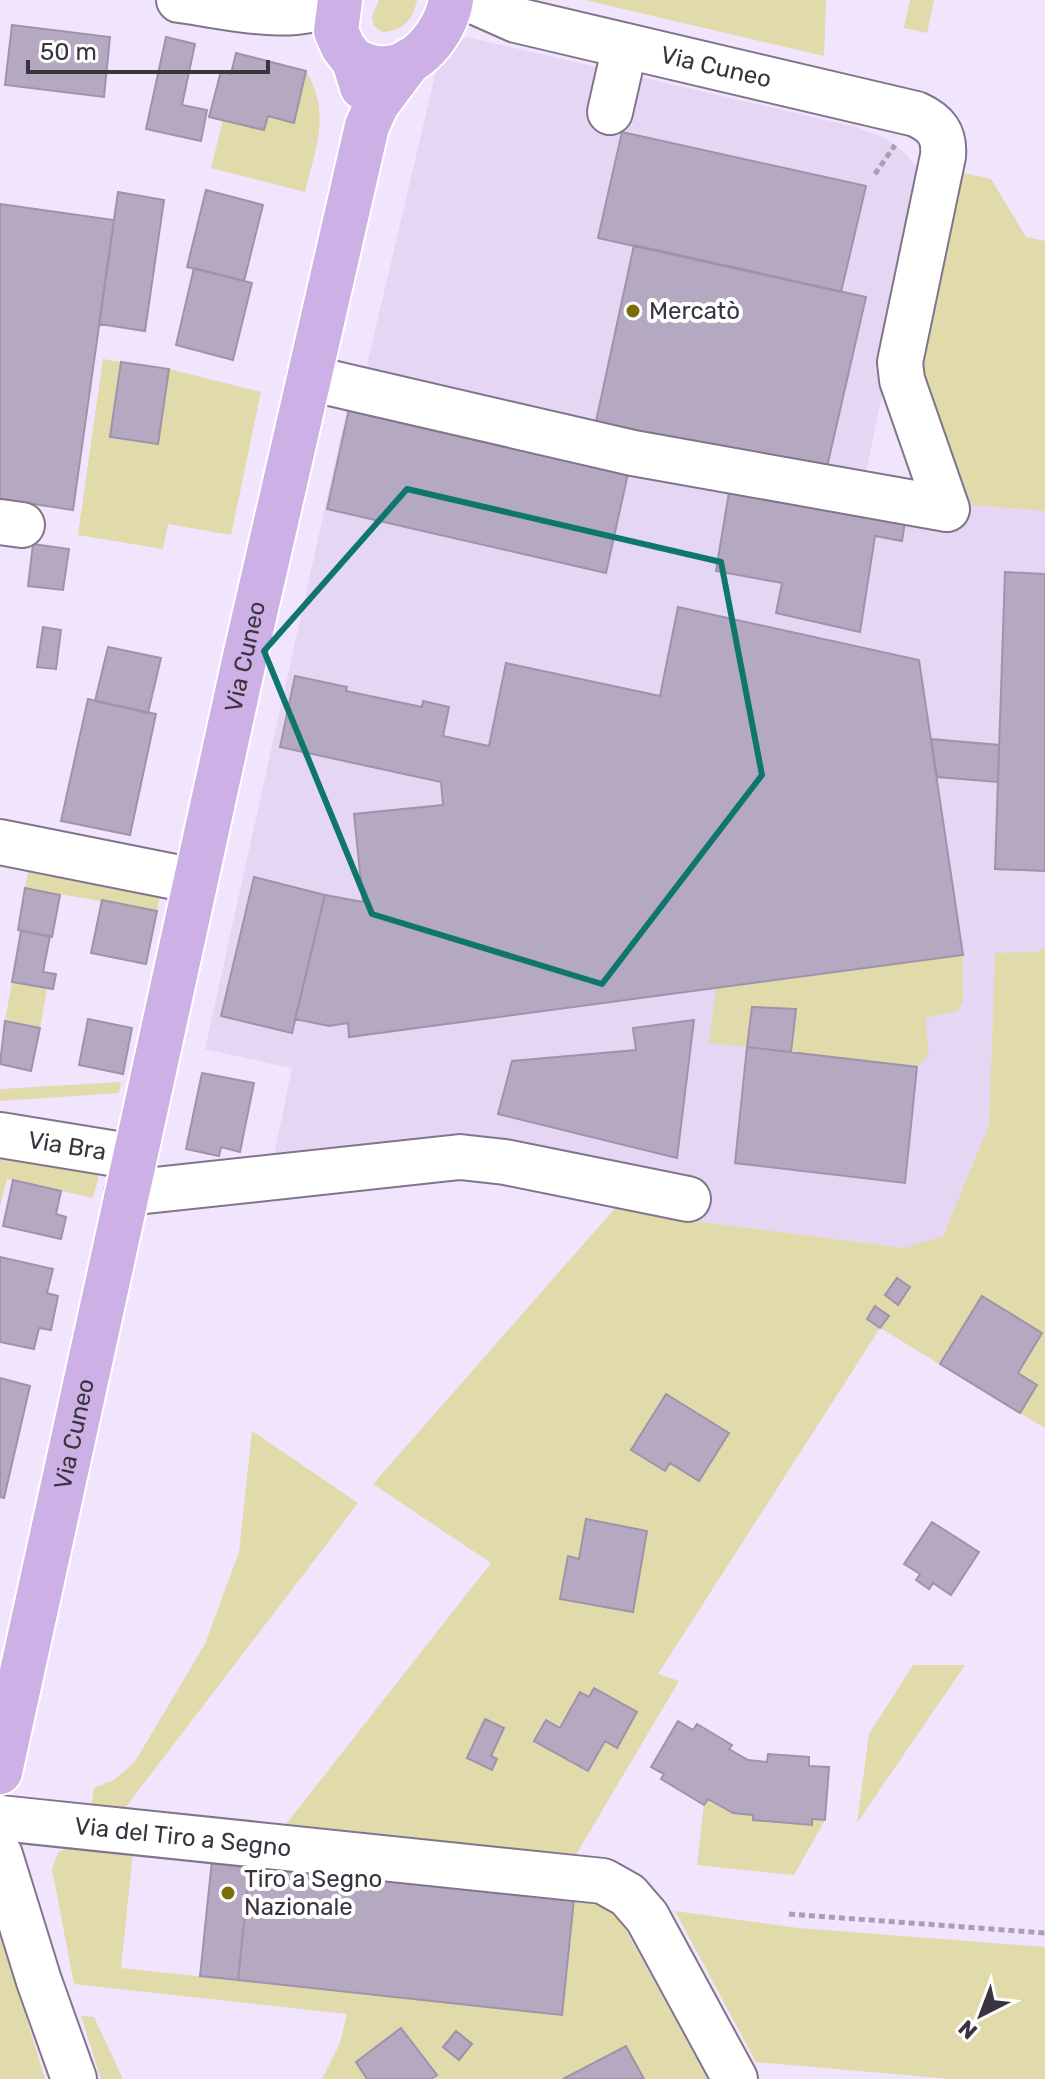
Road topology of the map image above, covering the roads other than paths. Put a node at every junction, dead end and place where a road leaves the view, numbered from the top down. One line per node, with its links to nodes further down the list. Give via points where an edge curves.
1 (179, 0): 4 (street)
2 (339, 0): 4 (street, via 312,10); 6 (main road, Via Cuneo, via 336,31)
3 (455, 9): 5 (street, Via Cuneo, via 474,20 516,20); 7 (main road, Via Cuneo, via 429,45)
4 (269, 12): 6 (street, via 323,31)
5 (625, 46): 8 (street); 10 (street, Via Cuneo, via 916,114 936,126 944,147 901,371 947,509 633,453)
6 (349, 54): 7 (main road, via 378,68); 9 (main road, Via Cuneo)
7 (410, 60): 9 (main road, Via Cuneo)
8 (610, 112)
9 (368, 120): 10 (main road, Via Cuneo)
10 (309, 378): 12 (main road, Via Cuneo)
11 (0, 842): 12 (street)
12 (195, 881): 14 (main road, Via Cuneo)
13 (0, 1135): 14 (street, Via Bra)
14 (131, 1175): 15 (street, via 460,1157); 16 (main road, Via Cuneo)
15 (688, 1199)
16 (11, 1671): 17 (main road, Via Cuneo)
17 (0, 1772)
18 (0, 1818): 21 (street, Via del Tiro a Segno, via 603,1881 628,1895 647,1917)
19 (0, 1855): 20 (street)
20 (74, 2079)
21 (735, 2079)

